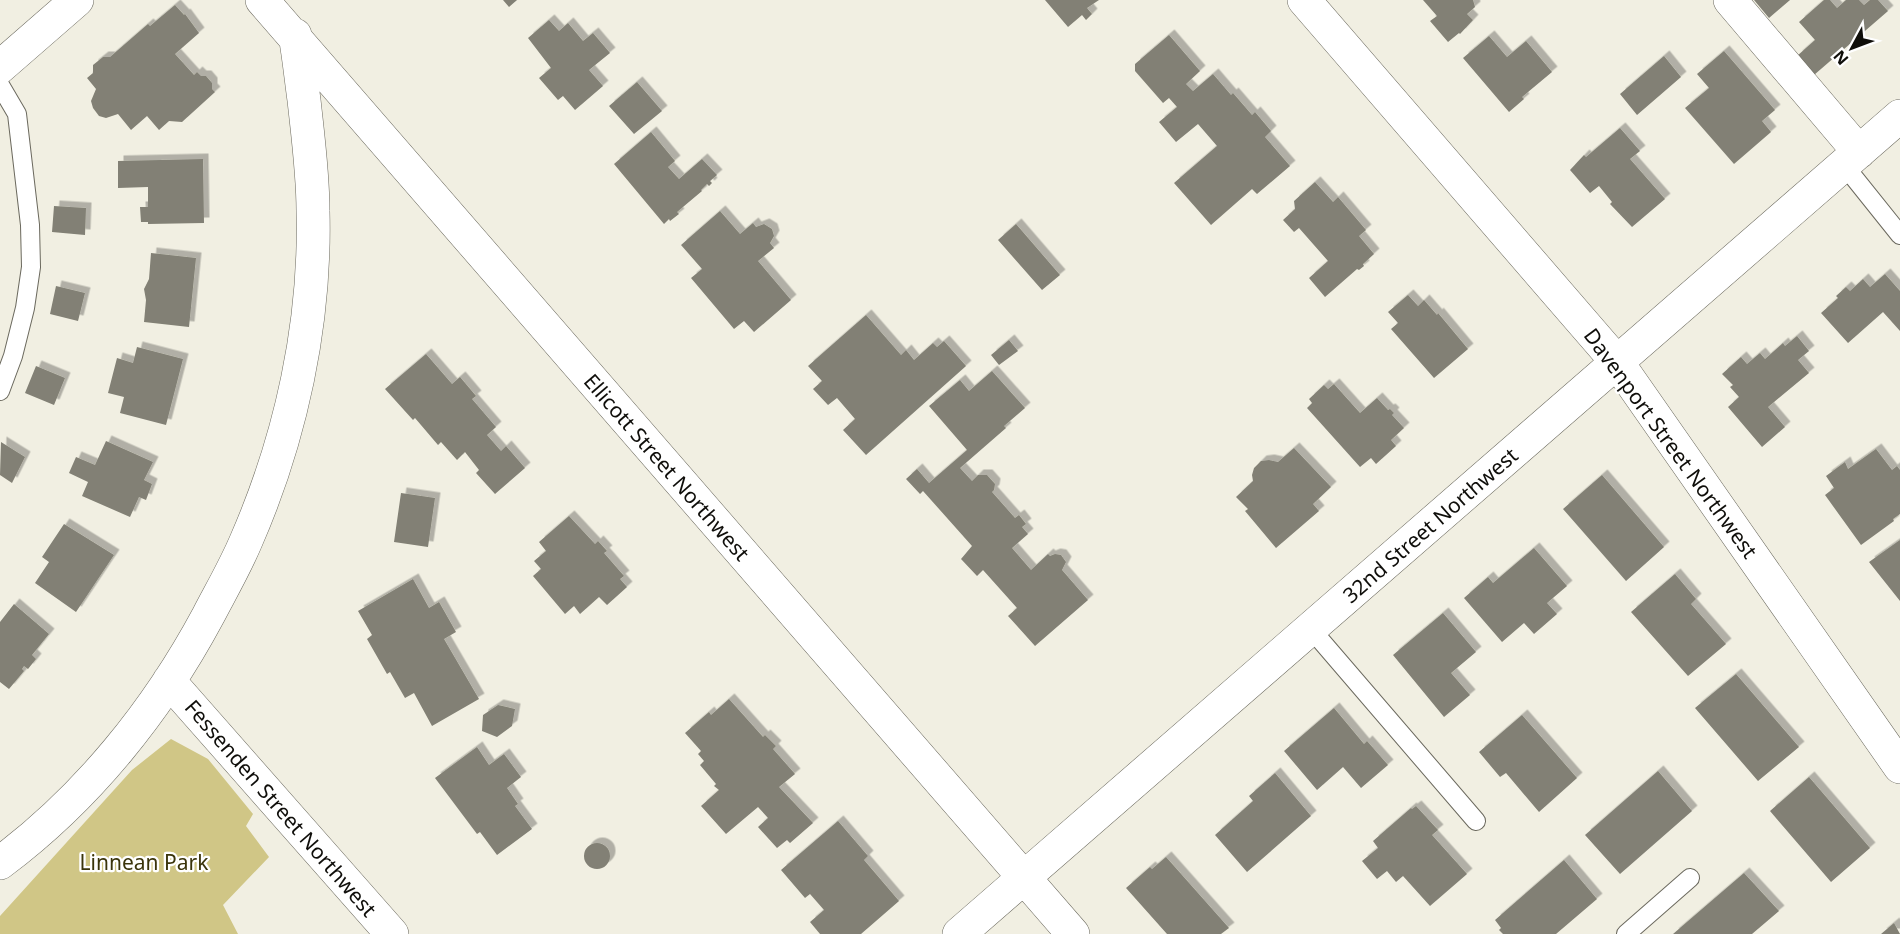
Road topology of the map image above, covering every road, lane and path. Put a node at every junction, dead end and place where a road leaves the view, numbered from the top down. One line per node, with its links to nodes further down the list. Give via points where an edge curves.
1 (77, 0): 7 (street)
2 (262, 0): 6 (street, Ellicott Street Northwest)
3 (289, 0): 6 (street)
4 (1305, 0): 12 (street, Davenport Street Northwest)
5 (1730, 0): 10 (street, via 1827,116)
6 (296, 40): 15 (street, via 314,213 309,299 295,390 274,467 246,541 195,640); 19 (street, Ellicott Street Northwest)
7 (0, 67)
8 (0, 85): 13 (lane, via 17,114 31,267 25,309)
9 (1900, 116): 10 (street, 32nd Street Northwest)
10 (1851, 159): 11 (lane); 12 (street, 32nd Street Northwest)
11 (1900, 235)
12 (1617, 362): 14 (street, 32nd Street Northwest); 16 (street, Davenport Street Northwest)
13 (0, 391)
14 (1311, 629): 17 (lane); 19 (street, 32nd Street Northwest)
15 (169, 681): 18 (street, via 100,771); 21 (street, Fessenden Street Northwest)
16 (1900, 767)
17 (1476, 821)
18 (0, 863)
19 (1024, 878): 22 (street, 32nd Street Northwest); 23 (street, Ellicott Street Northwest)
20 (1690, 878): 24 (lane)
21 (392, 934)
22 (959, 934)
23 (1073, 934)
24 (1626, 934)

